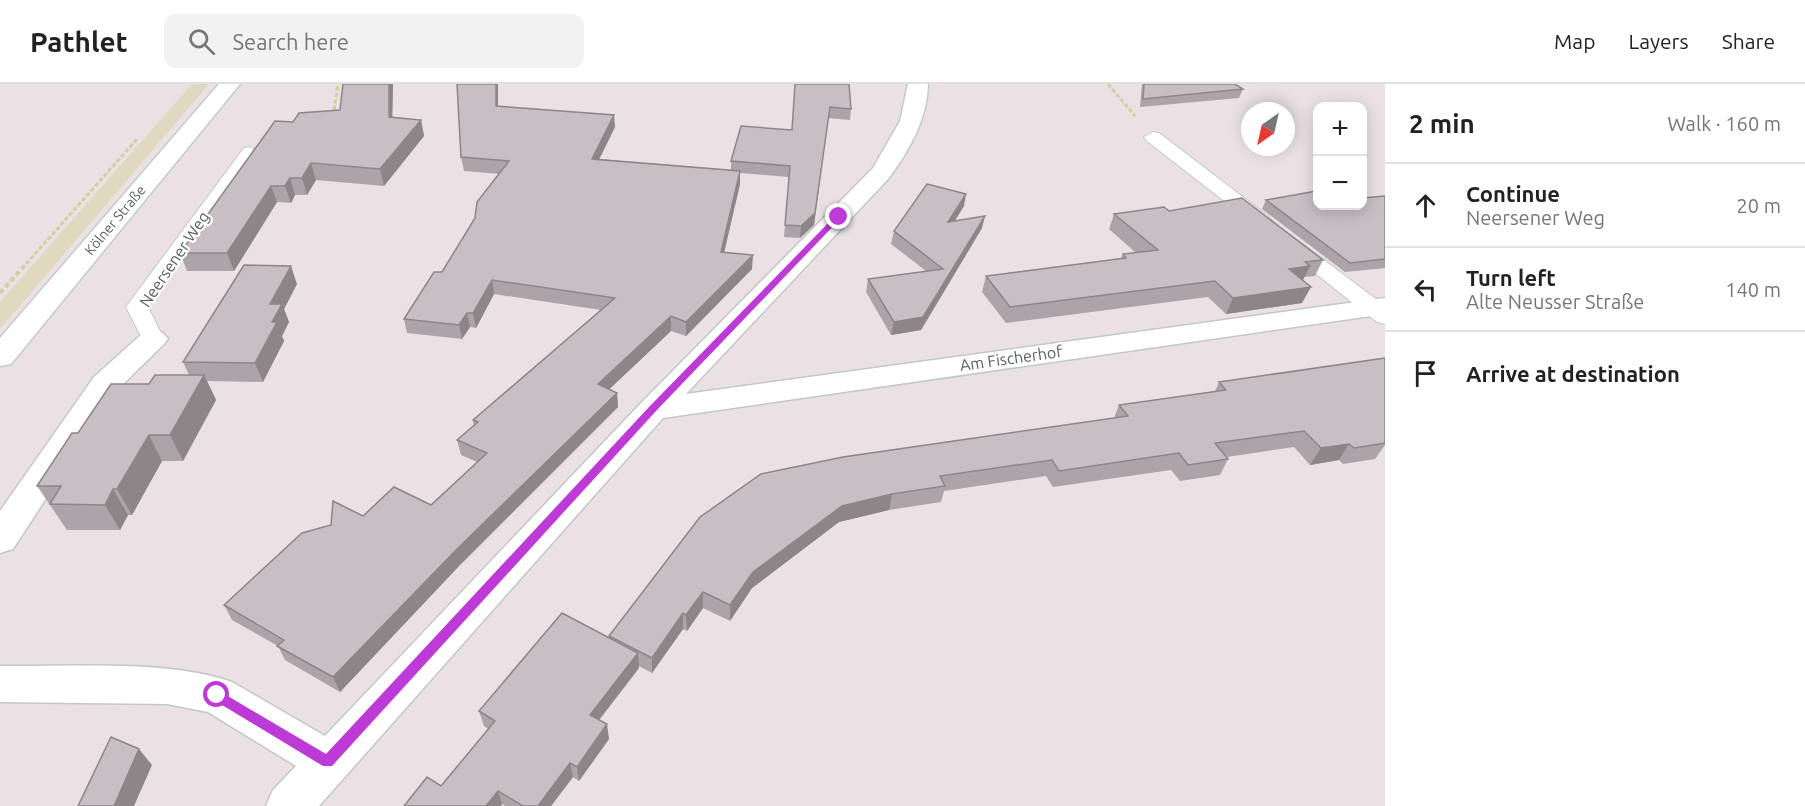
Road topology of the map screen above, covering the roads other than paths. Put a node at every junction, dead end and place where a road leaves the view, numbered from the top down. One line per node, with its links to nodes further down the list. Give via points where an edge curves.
1 (230, 84): 4 (street, Kölner Straße)
2 (249, 84): 4 (street)
3 (918, 84): 10 (street, via 918,100 909,131 880,173)
4 (205, 114): 9 (street, Kölner Straße)
5 (1153, 137): 7 (lane, Am Fischerhof)
6 (250, 152): 8 (lane, Neersener Weg, via 137,308)
7 (1380, 310): 10 (street, Am Fischerhof)
8 (153, 339): 11 (street, Neersener Weg, via 105,384)
9 (0, 357)
10 (653, 409): 13 (street)
11 (0, 539)
12 (0, 684): 13 (street, via 166,686 217,695)
13 (328, 761): 14 (street)
14 (289, 806)

